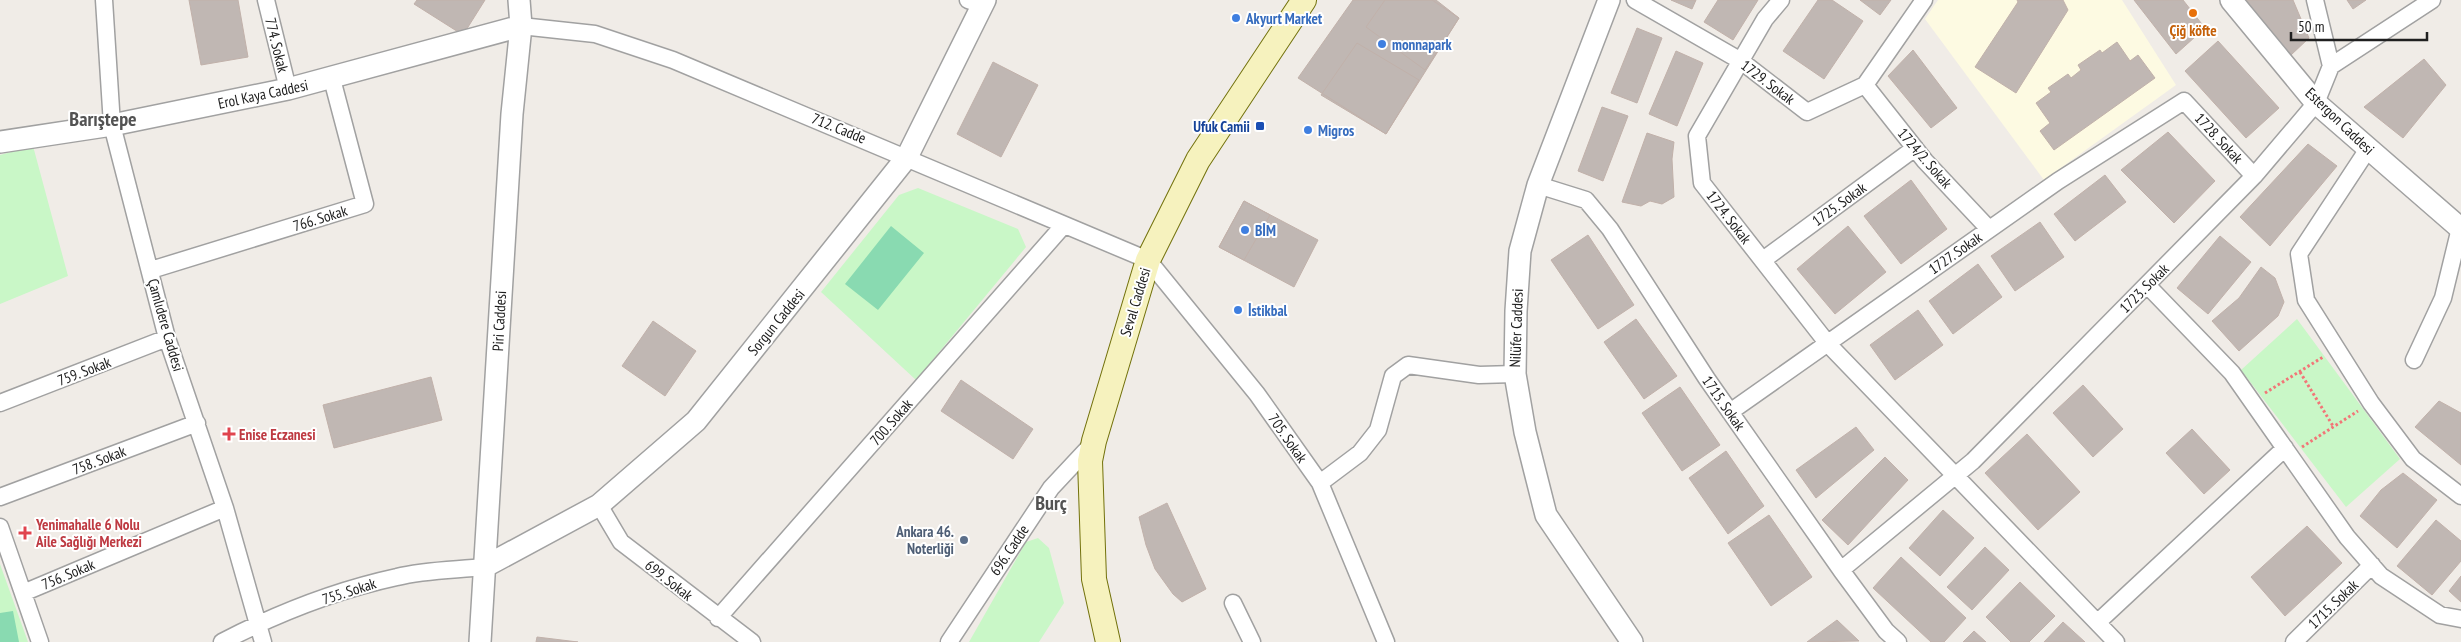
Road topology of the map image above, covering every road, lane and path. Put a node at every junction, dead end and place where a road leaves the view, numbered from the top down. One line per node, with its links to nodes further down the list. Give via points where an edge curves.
1 (104, 0): 21 (street, Çamlıdere Caddesi)
2 (266, 0): 18 (street, 774. Sokak)
3 (520, 0): 13 (street, Piri Caddesi)
4 (1304, 0): 31 (main road, Seval Caddesi, via 1198,160)
5 (1609, 0): 27 (street, Nilüfer Caddesi)
6 (1635, 0): 14 (street, 1729. Sokak)
7 (1781, 0): 14 (street, 1724. Sokak, via 1765,19)
8 (1924, 0): 17 (street)
9 (2231, 0): 20 (street, Estergon Caddesi)
10 (2315, 0): 15 (street)
11 (2432, 0): 15 (street)
12 (978, 2): 25 (street, Sorgun Caddesi)
13 (521, 26): 16 (street, Erol Kaya Caddesi); 25 (street, 712. Cadde, via 595,34 673,60); 57 (street, Piri Caddesi, via 512,114)
14 (1741, 61): 17 (street, 1729. Sokak, via 1807,112); 32 (street, 1724. Sokak, via 1697,136 1702,182)
15 (2331, 66): 20 (street, 1723. Sokak)
16 (332, 79): 18 (street, Erol Kaya Caddesi); 33 (street, 766. Sokak, via 365,204)
17 (1865, 85): 23 (street, 1724/2. Sokak)
18 (288, 89): 21 (street, Erol Kaya Caddesi)
19 (2184, 100): 26 (street, 1728. Sokak); 29 (street, 1727. Sokak)
20 (2316, 103): 24 (street, Estergon Caddesi); 26 (street, 1723. Sokak)
21 (112, 125): 22 (street, Erol Kaya Caddesi); 33 (street, Çamlıdere Caddesi)
22 (0, 142)
23 (1915, 148): 29 (street, 1724/2. Sokak); 32 (street, 1725. Sokak)
24 (2368, 149): 30 (street, Estergon Caddesi); 37 (street, via 2299,254 2306,300)
25 (907, 156): 28 (street, 712. Cadde); 53 (street, Sorgun Caddesi, via 696,421)
26 (2254, 176): 34 (street, 1723. Sokak)
27 (1538, 185): 40 (street, Nilüfer Caddesi, via 1520,251); 44 (street, 1715. Sokak, via 1586,200 1610,229)
28 (1063, 226): 31 (street, 712. Cadde); 61 (street, 700. Sokak)
29 (1989, 229): 36 (street, 1727. Sokak)
30 (2460, 229): 38 (street, via 2443,298)
31 (1148, 260): 47 (main road, Seval Caddesi); 50 (street, 705. Sokak, via 1257,394)
32 (1762, 260): 36 (street, 1724. Sokak)
33 (151, 270): 35 (street, Çamlıdere Caddesi)
34 (2147, 285): 41 (street, via 2232,373); 49 (street, 1723. Sokak, via 1973,461)
35 (168, 338): 43 (street, 759. Sokak); 45 (street, Çamlıdere Caddesi)
36 (1828, 344): 44 (street, 1727. Sokak); 49 (street, 1724. Sokak)
37 (2336, 348): 39 (path); 42 (street)
38 (2414, 360)
39 (2300, 372): 41 (path); 46 (path)
40 (1515, 374): 50 (street, via 1478,375 1408,365 1393,376 1378,430 1360,453); 74 (street, Nilüfer Caddesi, via 1525,432 1546,515)
41 (2252, 401): 48 (street)
42 (2371, 402): 46 (path); 51 (street, via 2413,459)
43 (0, 403)
44 (1730, 412): 58 (street, 1715. Sokak)
45 (197, 423): 52 (street, 758. Sokak); 54 (street, Çamlıdere Caddesi)
46 (2333, 426): 48 (path)
47 (1094, 441): 70 (street, 696. Cadde, via 1050,488); 71 (main road, Seval Caddesi, via 1090,461 1094,579)
48 (2288, 452): 56 (street, via 2347,537); 63 (street)
49 (1956, 474): 58 (street, 1723. Sokak); 63 (street, 1724. Sokak)
50 (1320, 483): 73 (street, 705. Sokak)
51 (2461, 496)
52 (0, 497)
53 (599, 505): 57 (street, Sorgun Caddesi); 61 (street, 699. Sokak, via 621,542)
54 (225, 508): 59 (street, 756. Sokak); 64 (street, Çamlıdere Caddesi)
55 (0, 527): 59 (street)
56 (2372, 565): 62 (street, via 2381,576 2440,615); 77 (street, 1715. Sokak)
57 (484, 566): 64 (street, 755. Sokak, via 398,576 334,595); 68 (street, Piri Caddesi)
58 (1841, 570): 75 (street, 1715. Sokak, via 1886,631)
59 (23, 593): 65 (street)
60 (1233, 603): 72 (street)
61 (718, 618): 69 (street, 699. Sokak)
62 (2461, 619)
63 (2098, 622): 76 (street, 1724. Sokak)
64 (259, 623): 66 (street, 755. Sokak); 67 (street, Çamlıdere Caddesi)
65 (40, 642)
66 (222, 642)
67 (263, 642)
68 (480, 642)
69 (752, 642)
70 (949, 642)
71 (1108, 642)
72 (1252, 642)
73 (1386, 642)
74 (1632, 642)
75 (1898, 642)
76 (2116, 642)
77 (2294, 642)

